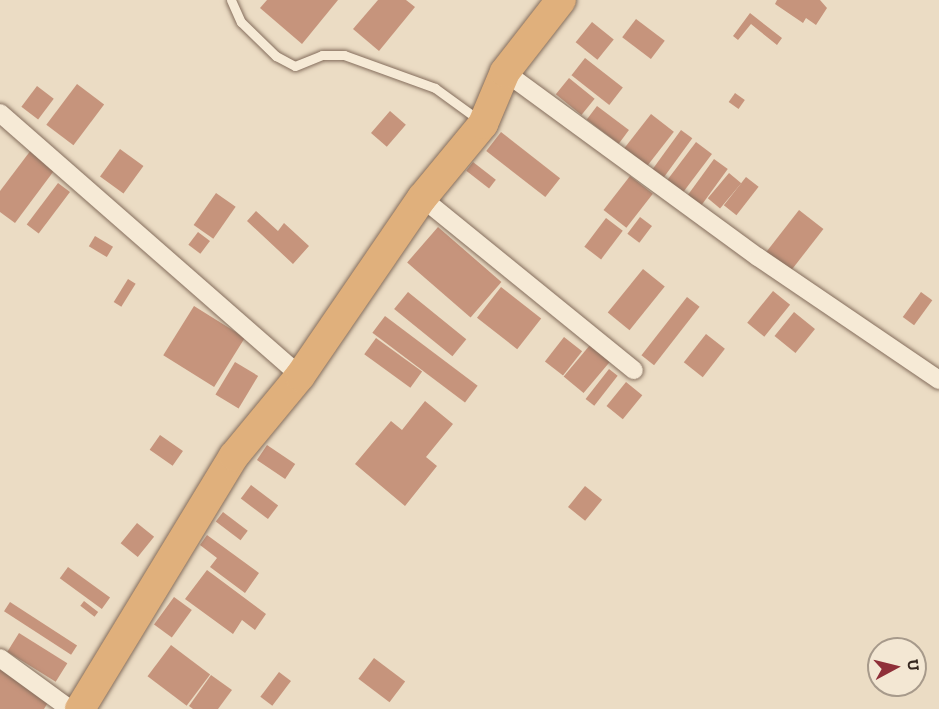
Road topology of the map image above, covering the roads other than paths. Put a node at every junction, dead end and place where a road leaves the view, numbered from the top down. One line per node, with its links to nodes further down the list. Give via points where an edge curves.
1 (231, 0): 5 (lane, via 241,22 276,56 295,66 322,55 344,55 435,88)
2 (561, 0): 3 (highway)
3 (505, 72): 5 (highway); 9 (street, via 758,256)
4 (0, 113): 8 (street)
5 (483, 124): 6 (highway)
6 (422, 198): 7 (street); 8 (highway)
7 (634, 370)
8 (300, 376): 12 (highway, via 234,456)
9 (939, 380)
10 (0, 658): 11 (street)
11 (70, 709)
12 (80, 709)

